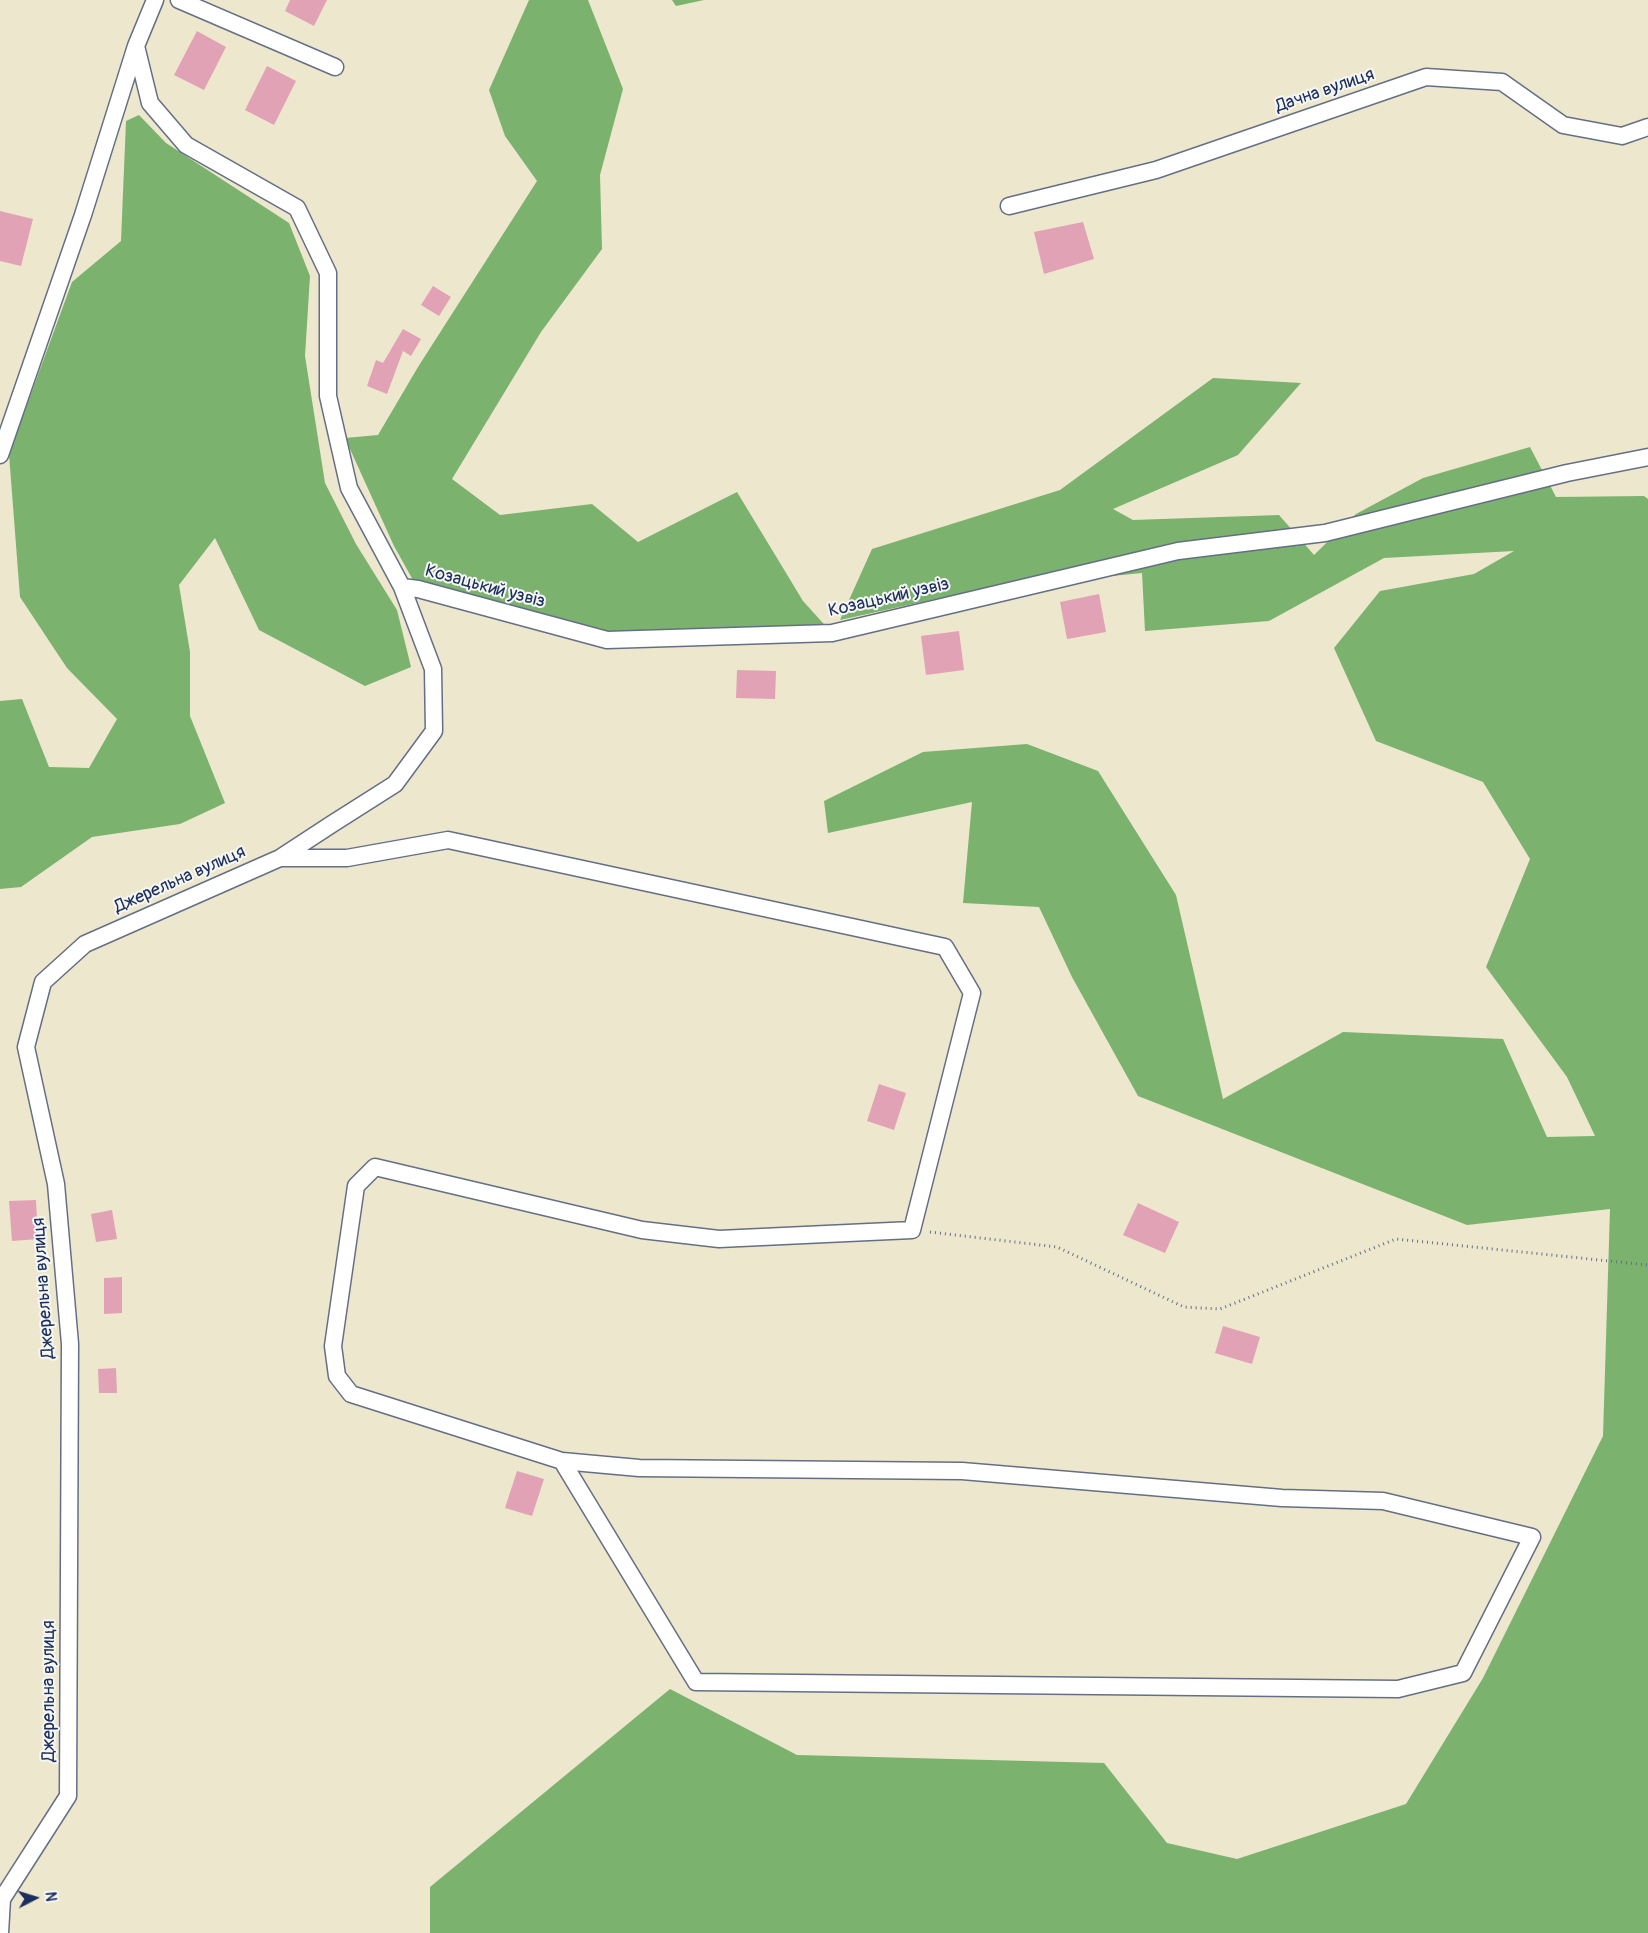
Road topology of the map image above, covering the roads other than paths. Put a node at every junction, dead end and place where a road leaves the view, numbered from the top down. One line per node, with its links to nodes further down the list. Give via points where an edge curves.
1 (155, 0): 3 (street)
2 (179, 0): 4 (street)
3 (136, 46): 7 (street, via 83,215); 9 (street, Джерельна вулиця, via 150,103 186,145 297,208 328,273 328,396 348,488)
4 (335, 67)
5 (1648, 127): 6 (street, Дачна вулиця, via 1622,136 1563,125 1502,82 1426,77 1156,170)
6 (1009, 206)
7 (0, 455)
8 (1648, 457): 9 (street, Козацький узвіз, via 1567,473 1325,533 1178,551 832,633 607,640)
9 (402, 586): 10 (street, Джерельна вулиця, via 433,669 434,731 395,784)
10 (280, 858): 11 (street, via 347,858 448,840 945,947 972,993 912,1230 719,1239 642,1230 375,1167 356,1186 333,1346 337,1376 351,1394); 12 (street, Джерельна вулиця, via 85,944 43,982 26,1047 56,1184 70,1344 68,1796)
11 (562, 1461): 11 (street, via 639,1468 962,1471 1282,1498 1383,1501 1532,1537 1463,1673 1398,1689 696,1682)
12 (1, 1900): 13 (street, Джерельна вулиця)
13 (0, 1933)

